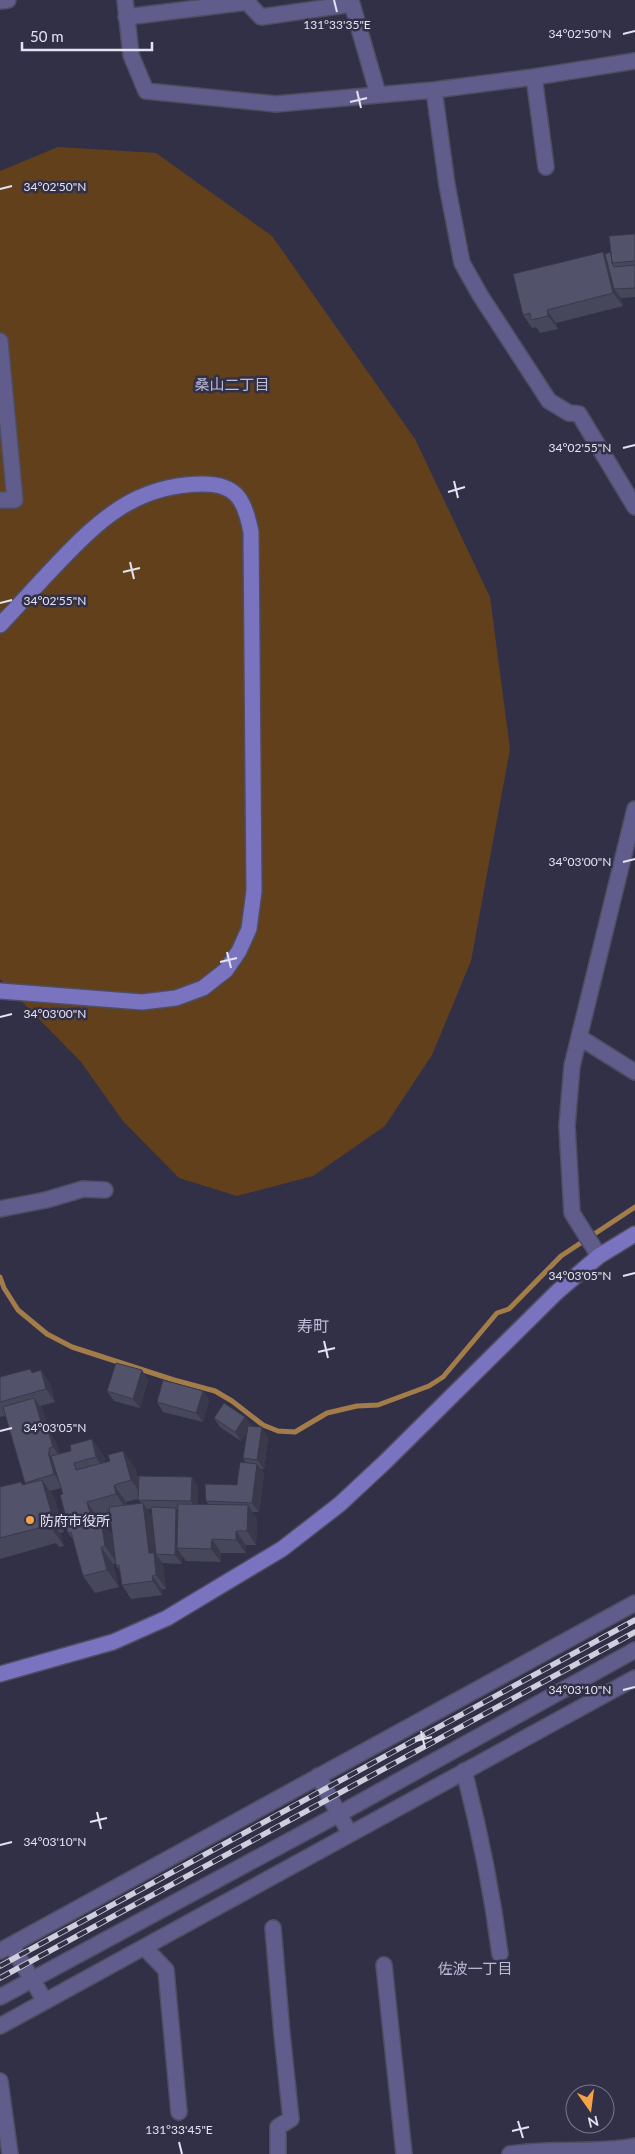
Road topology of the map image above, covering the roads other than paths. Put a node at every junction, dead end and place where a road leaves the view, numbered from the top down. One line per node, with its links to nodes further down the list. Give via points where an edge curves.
1 (8, 0): 3 (street)
2 (125, 0): 4 (street)
3 (0, 1)
4 (126, 17): 8 (street, via 131,55 146,91 276,104); 8 (street, via 247,2 261,17 352,4)
5 (635, 61): 6 (street)
6 (534, 78): 7 (street); 9 (street)
7 (434, 90): 8 (street); 12 (street, via 462,264 549,401 569,413 579,414)
8 (378, 94)
9 (546, 166)
10 (0, 342): 11 (street, via 15,500)
11 (0, 500)
12 (635, 507)
13 (0, 625): 15 (street, via 87,532 116,509 141,495 162,488 214,483 234,491 247,509 251,532 254,891 249,929 239,951 226,970 203,988 176,998 142,1002)
14 (635, 809): 16 (street)
15 (0, 991)
16 (579, 1037): 17 (street); 21 (street, via 572,1066 567,1126 572,1213)
17 (635, 1072)
18 (105, 1190): 19 (street, via 83,1190)
19 (0, 1209)
20 (635, 1234): 21 (street)
21 (599, 1256): 24 (street, via 557,1292 340,1504 282,1548 167,1618 113,1642)
22 (635, 1603): 27 (street)
23 (635, 1650): 28 (street)
24 (0, 1674)
25 (635, 1678): 26 (street)
26 (464, 1772): 29 (street); 33 (street, via 479,1827)
27 (318, 1776): 28 (street); 32 (street)
28 (339, 1814): 29 (street); 35 (street)
29 (350, 1834): 31 (street)
30 (273, 1928): 43 (street, via 291,2119 278,2127)
31 (144, 1947): 37 (street); 40 (street, via 166,1970)
32 (6, 1948): 35 (street)
33 (500, 1954)
34 (384, 1965): 44 (street)
35 (32, 1980): 36 (street); 37 (street)
36 (0, 1997)
37 (45, 2001): 38 (street)
38 (0, 2026)
39 (0, 2081): 42 (street)
40 (179, 2112)
41 (635, 2146): 45 (street, via 615,2152 529,2151)
42 (10, 2154)
43 (278, 2154)
44 (404, 2154)
45 (510, 2154)

